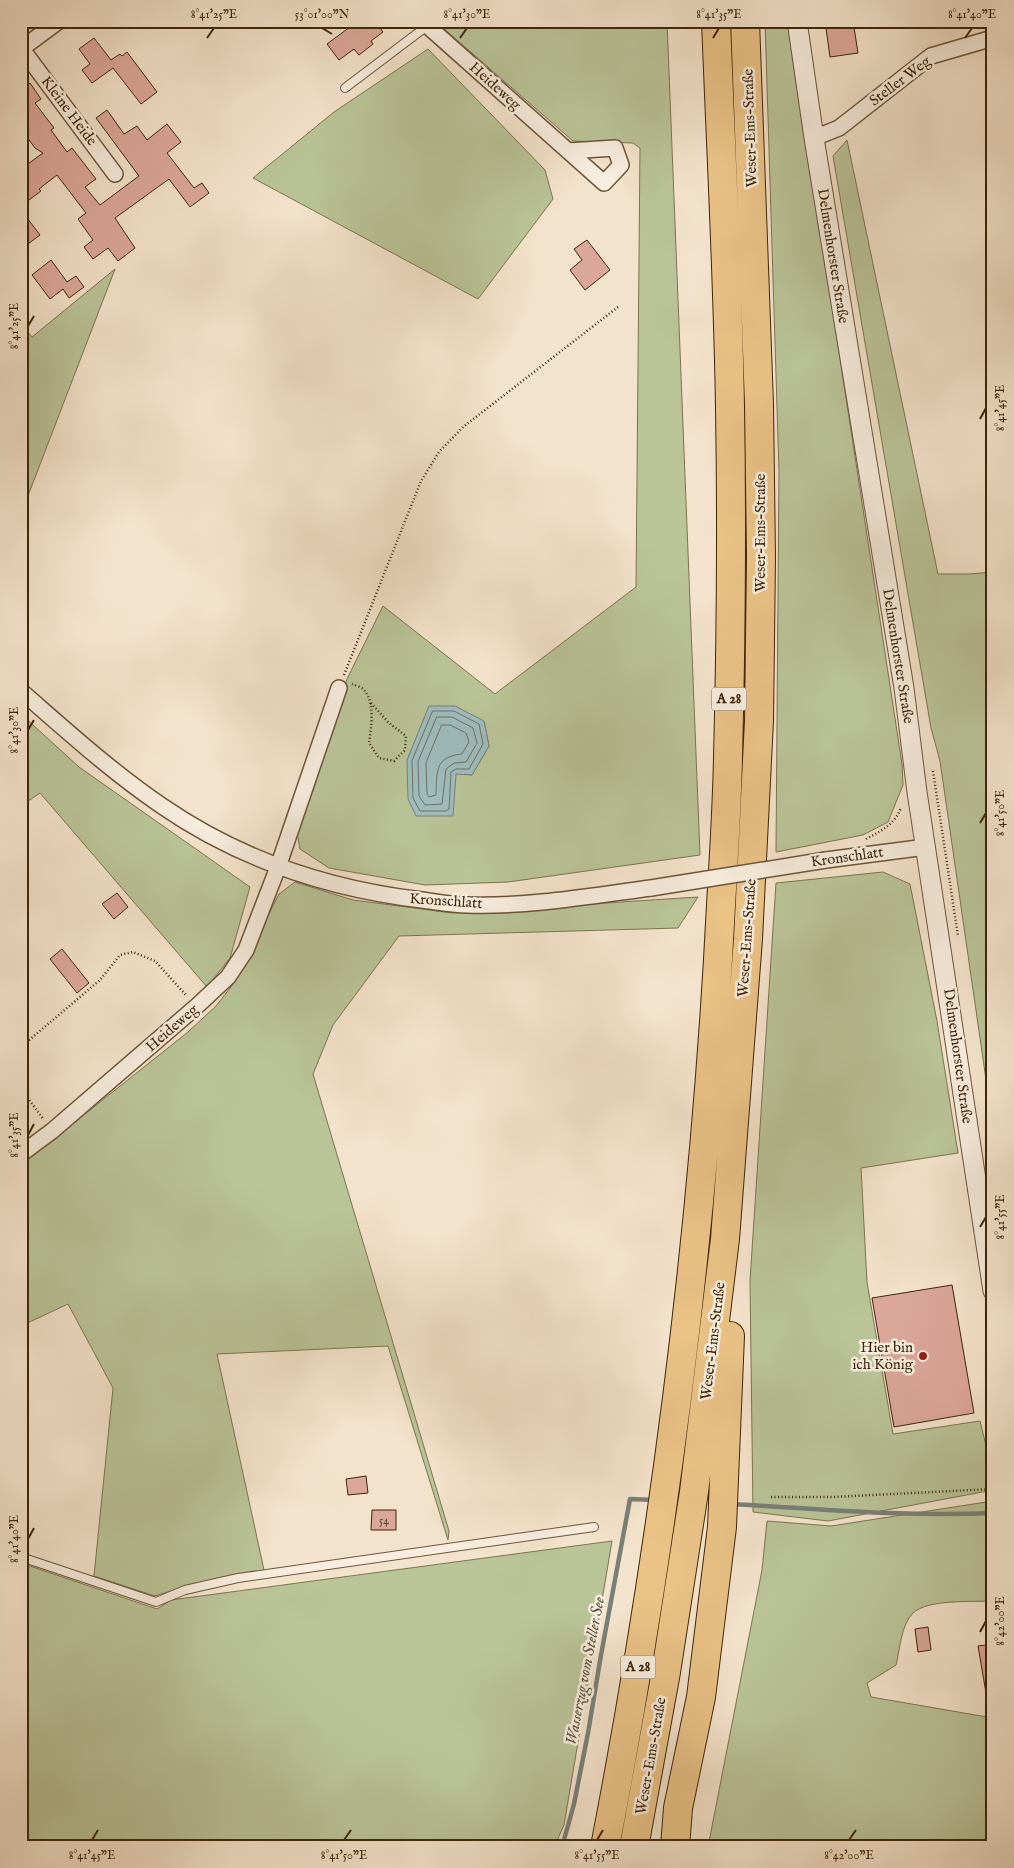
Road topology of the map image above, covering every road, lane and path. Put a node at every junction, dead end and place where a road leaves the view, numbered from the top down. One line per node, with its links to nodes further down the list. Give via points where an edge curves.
1 (59, 21): 7 (street)
2 (716, 21): 32 (highway, Weser-Ems-Straße / A 28, via 730,405 731,558 728,762 717,986 693,1264 661,1520)
3 (745, 21): 26 (highway, Weser-Ems-Straße / A 28, via 759,404 759,722 748,939)
4 (797, 21): 9 (street, Delmenhorster Straße)
5 (424, 23): 8 (lane); 10 (street, Heideweg)
6 (993, 38): 9 (street, Steller Weg, via 931,56 840,128)
7 (22, 49): 11 (street, Kleine Heide)
8 (345, 88)
9 (814, 138): 17 (street, Delmenhorster Straße, via 904,688)
10 (568, 151)
11 (115, 174)
12 (618, 307): 13 (path, via 463,426 439,452 418,489)
13 (339, 688): 15 (path, via 352,684 363,689); 20 (street, Heideweg)
14 (21, 692): 20 (street, Kronschlatt, via 92,753 162,806 228,845)
15 (370, 702): 15 (path, via 372,726 369,743 380,758 394,761 405,750 406,736)
16 (936, 789): 17 (path)
17 (918, 792): 18 (path, via 904,794 898,817 887,828); 19 (street, Delmenhorster Straße)
18 (865, 839)
19 (926, 847): 20 (street, Kronschlatt, bridge, via 546,902 467,905 390,896 326,882); 27 (street, Delmenhorster Straße)
20 (278, 866): 21 (street, Heideweg, via 246,950 228,977)
21 (197, 1006): 22 (path, via 155,961 133,952 120,955 100,980); 24 (street, Heideweg)
22 (21, 1047)
23 (21, 1089): 24 (path)
24 (52, 1131): 25 (street, Heideweg)
25 (21, 1154)
26 (725, 1239): 35 (highway, Weser-Ems-Straße / A 28, via 690,1524); 36 (highway, via 735,1259 722,1527 701,1697 678,1808)
27 (993, 1291)
28 (993, 1490): 29 (path)
29 (771, 1497)
30 (594, 1528): 31 (lane, via 238,1578 185,1590 156,1602)
31 (21, 1557)
32 (612, 1813): 33 (highway); 34 (highway, Weser-Ems-Straße / A 28)
33 (595, 1847)
34 (605, 1847)
35 (634, 1847)
36 (675, 1847)

